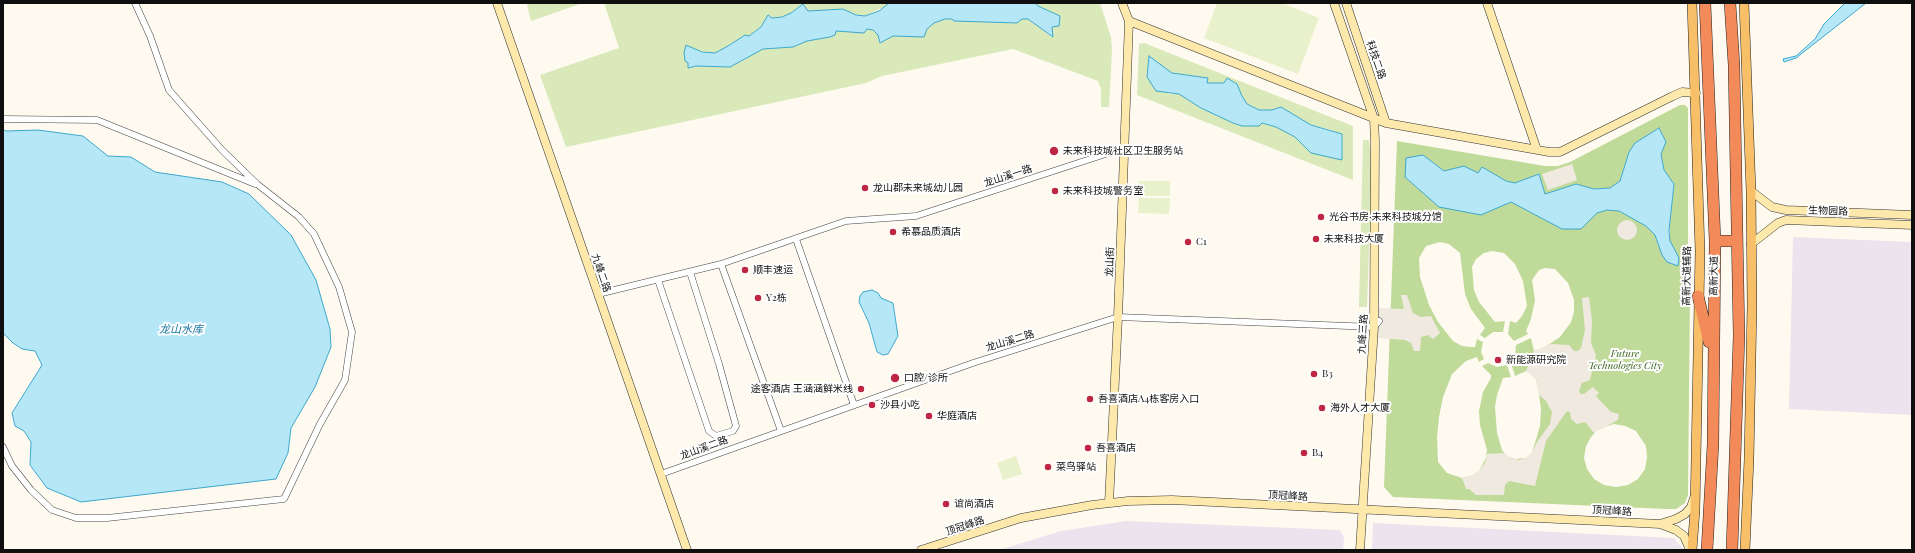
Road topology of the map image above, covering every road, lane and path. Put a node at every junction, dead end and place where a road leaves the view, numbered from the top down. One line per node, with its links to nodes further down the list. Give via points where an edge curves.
1 (135, 3): 20 (street, via 169,90 222,150)
2 (497, 3): 31 (street, 九峰二路)
3 (1122, 3): 11 (street)
4 (1334, 3): 16 (street)
5 (1346, 3): 17 (street, 科技二路)
6 (1487, 3): 19 (street)
7 (1705, 3): 25 (highway, 高新大道)
8 (1730, 3): 12 (highway)
9 (1744, 3): 14 (main road)
10 (1692, 4): 13 (main road, 高新大道辅路)
11 (1129, 22): 16 (street); 18 (street, 龙山街)
12 (1734, 65): 14 (main road); 26 (highway)
13 (1696, 93): 19 (street, via 1682,92 1560,152); 32 (main road, 高新大道辅路, via 1700,251)
14 (1748, 99): 21 (main road)
15 (3, 119): 20 (street, via 98,120)
16 (1374, 119): 17 (street); 35 (street, 九峰三路)
17 (1386, 124): 19 (street)
18 (1124, 148): 24 (street, 龙山溪一路, via 916,216 846,221); 34 (street, 龙山街)
19 (1538, 150)
20 (257, 184): 40 (street, via 299,217 314,234 339,287 352,332 345,380 320,424 284,499 107,518 76,518 52,510 31,490 12,466)
21 (1751, 191): 22 (street, 生物园路, via 1772,207 1786,210); 27 (main road)
22 (1912, 215)
23 (1912, 225): 27 (street, 生物园路, via 1786,220 1778,223)
24 (796, 238): 28 (street, 龙山溪一路); 38 (street)
25 (1715, 241): 26 (highway); 37 (highway, 高新大道)
26 (1737, 241): 36 (highway)
27 (1751, 244): 33 (main road)
28 (721, 264): 29 (street, 龙山溪一路); 39 (street)
29 (690, 272): 30 (street, 龙山溪一路); 30 (street, via 736,426 733,431 716,436 710,431)
30 (658, 280): 31 (street, 龙山溪一路)
31 (598, 294): 41 (street, 九峰二路)
32 (1698, 296): 37 (highway); 42 (main road, 高新大道辅路)
33 (1752, 306): 36 (main road); 52 (main road)
34 (1118, 317): 35 (street, 龙山溪二路); 38 (street, 龙山溪二路, via 973,363); 43 (street, 龙山街)
35 (1376, 324): 44 (street, 九峰三路)
36 (1738, 336): 51 (highway)
37 (1713, 359): 50 (highway, 高新大道)
38 (854, 405): 39 (street, 龙山溪二路)
39 (781, 431): 41 (street, 龙山溪二路)
40 (3, 447)
41 (661, 474): 46 (street, 九峰二路)
42 (1694, 495): 45 (street, via 1691,507 1684,514); 49 (main road, 高新大道辅路, via 1696,510)
43 (1109, 503): 44 (street, 顶冠峰路, via 1172,500); 47 (street, 顶冠峰路, via 1022,518)
44 (1362, 509): 45 (street, 顶冠峰路); 48 (street, 九峰三路)
45 (1660, 524): 49 (street, via 1684,536)
46 (687, 550)
47 (922, 550)
48 (1360, 550)
49 (1691, 550)
50 (1707, 550)
51 (1732, 550)
52 (1745, 550)

